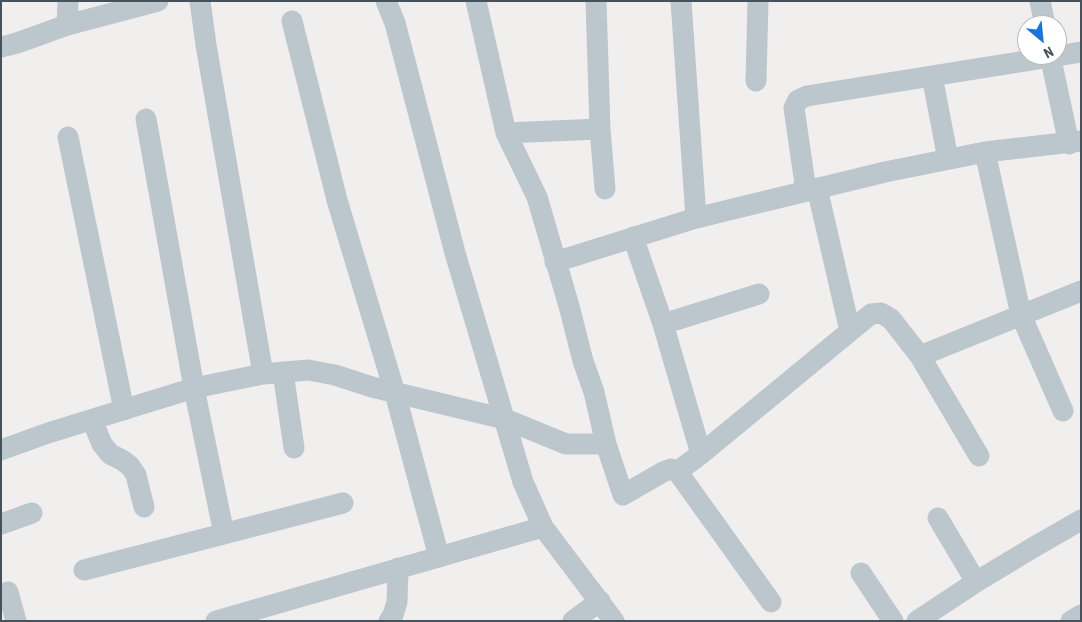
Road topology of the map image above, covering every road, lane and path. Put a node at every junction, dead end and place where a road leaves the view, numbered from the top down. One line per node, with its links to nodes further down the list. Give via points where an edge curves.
1 (68, 1): 12 (street)
2 (158, 1): 12 (street)
3 (200, 1): 38 (street, via 206,45)
4 (386, 1): 43 (street, via 395,23 455,253)
5 (476, 1): 22 (street)
6 (596, 1): 21 (street)
7 (681, 1): 29 (street)
8 (758, 1): 19 (street)
9 (1040, 1): 10 (street)
10 (1043, 15)
11 (292, 21): 40 (street, via 337,200)
12 (67, 25): 13 (street)
13 (1, 47)
14 (1081, 52): 15 (street)
15 (1067, 54)
16 (1017, 62): 18 (street)
17 (1053, 65): 24 (street)
18 (932, 76): 26 (street); 28 (street, via 798,100 794,108)
19 (756, 81)
20 (146, 119): 39 (street)
21 (600, 129): 22 (street); 27 (street)
22 (506, 132): 31 (street, via 537,197)
23 (68, 137): 41 (street)
24 (1075, 143): 25 (street)
25 (984, 152): 26 (street); 34 (street)
26 (948, 159): 28 (street)
27 (605, 189)
28 (812, 189): 29 (street); 36 (street)
29 (696, 218): 30 (street)
30 (633, 237): 31 (street); 35 (street)
31 (556, 262): 45 (street)
32 (1081, 291): 34 (street)
33 (759, 294): 35 (street)
34 (1021, 315): 37 (street); 42 (street)
35 (663, 324): 48 (street)
36 (850, 331): 37 (street, via 871,314 881,313 891,319); 48 (street)
37 (920, 356): 49 (street)
38 (273, 373): 39 (street); 40 (street, via 308,370); 46 (street)
39 (194, 388): 41 (street); 58 (street)
40 (395, 393): 43 (street); 59 (street)
41 (124, 410): 44 (street)
42 (1063, 411)
43 (505, 419): 45 (street, via 566,444); 57 (street, via 523,482)
44 (92, 420): 47 (street); 52 (street, via 102,444 110,454 130,466 136,475)
45 (606, 444): 50 (street, via 623,495 663,472)
46 (294, 448)
47 (1, 450)
48 (701, 454): 50 (street)
49 (979, 456)
50 (678, 471): 66 (street)
51 (343, 503): 58 (street)
52 (144, 507)
53 (32, 513): 56 (street)
54 (938, 518): 63 (street)
55 (1081, 520): 63 (street)
56 (1, 524)
57 (543, 527): 59 (street); 65 (street)
58 (224, 534): 61 (street)
59 (439, 557): 60 (street)
60 (398, 568): 69 (street); 70 (street, via 397,602)
61 (84, 570)
62 (861, 573): 73 (street)
63 (976, 582): 74 (street)
64 (8, 592): 68 (street)
65 (600, 601): 71 (street); 72 (street)
66 (771, 602)
67 (1081, 615): 75 (street)
68 (16, 621)
69 (216, 621)
70 (389, 621)
71 (573, 621)
72 (614, 621)
73 (893, 621)
74 (917, 621)
75 (1071, 621)

